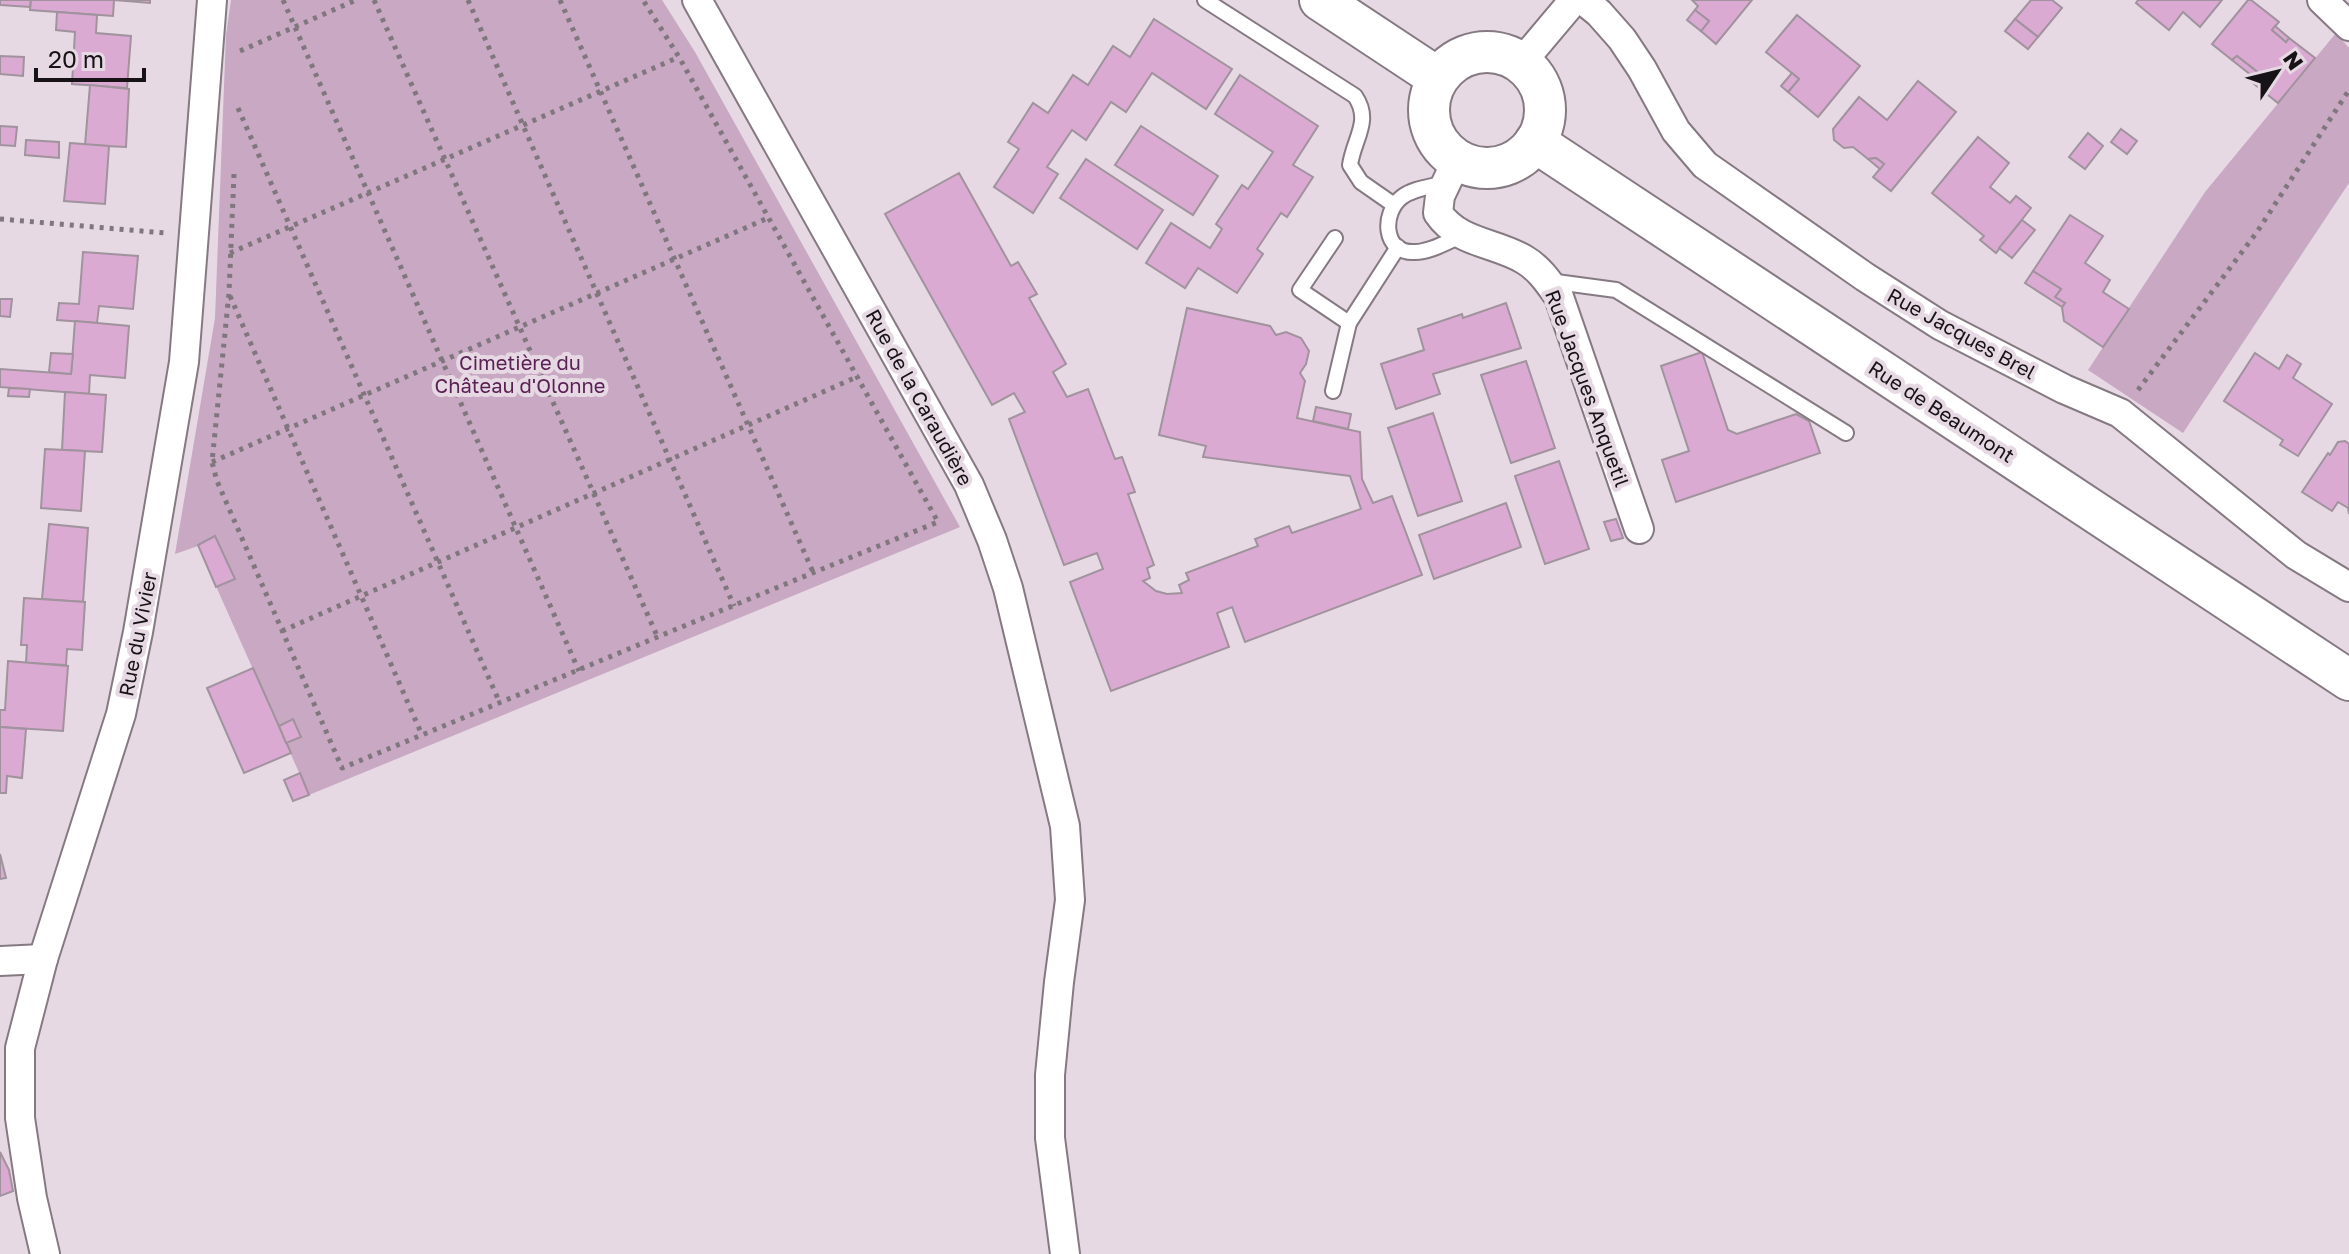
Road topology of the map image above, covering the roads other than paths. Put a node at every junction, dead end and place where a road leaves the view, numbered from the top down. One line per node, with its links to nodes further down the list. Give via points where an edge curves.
1 (212, 0): 24 (street, Rue du Vivier, via 184,362 159,512 121,714)
2 (697, 0): 27 (street, Rue de la Caraudière, via 969,485 1008,588 1065,826 1070,900 1050,1091 1050,1138)
3 (1205, 0): 13 (lane, via 1355,96 1364,120 1350,165 1361,182)
4 (1320, 0): 10 (main road)
5 (1574, 0): 9 (street)
6 (1583, 0): 22 (street, Rue Jacques Brel, via 1622,39 1676,131 1705,165 1940,325 2120,413 2296,555)
7 (2322, 0): 8 (street)
8 (2349, 26)
9 (1521, 63): 10 (main road, via 1486,52 1467,55); 11 (main road, via 1542,91 1543,126)
10 (1438, 78): 12 (main road, via 1429,114)
11 (1535, 142): 12 (main road, via 1509,164); 23 (main road, Rue de Beaumont)
12 (1451, 172): 13 (lane); 14 (street, Rue Jacques Anquetil, via 1438,213)
13 (1394, 205): 16 (lane, via 1388,232)
14 (1463, 235): 16 (lane, via 1415,253); 17 (street, Rue Jacques Anquetil, via 1523,258)
15 (1335, 238): 18 (lane, via 1300,290)
16 (1398, 247): 18 (lane)
17 (1548, 281): 20 (lane, via 1616,290); 21 (street, Rue Jacques Anquetil, via 1559,297)
18 (1349, 323): 19 (lane)
19 (1333, 391)
20 (1846, 433)
21 (1639, 529)
22 (2349, 587)
23 (2349, 680)
24 (43, 959): 25 (street); 26 (street, Rue du Vivier, via 20,1048 20,1118)
25 (0, 961)
26 (45, 1254)
27 (1065, 1254)

